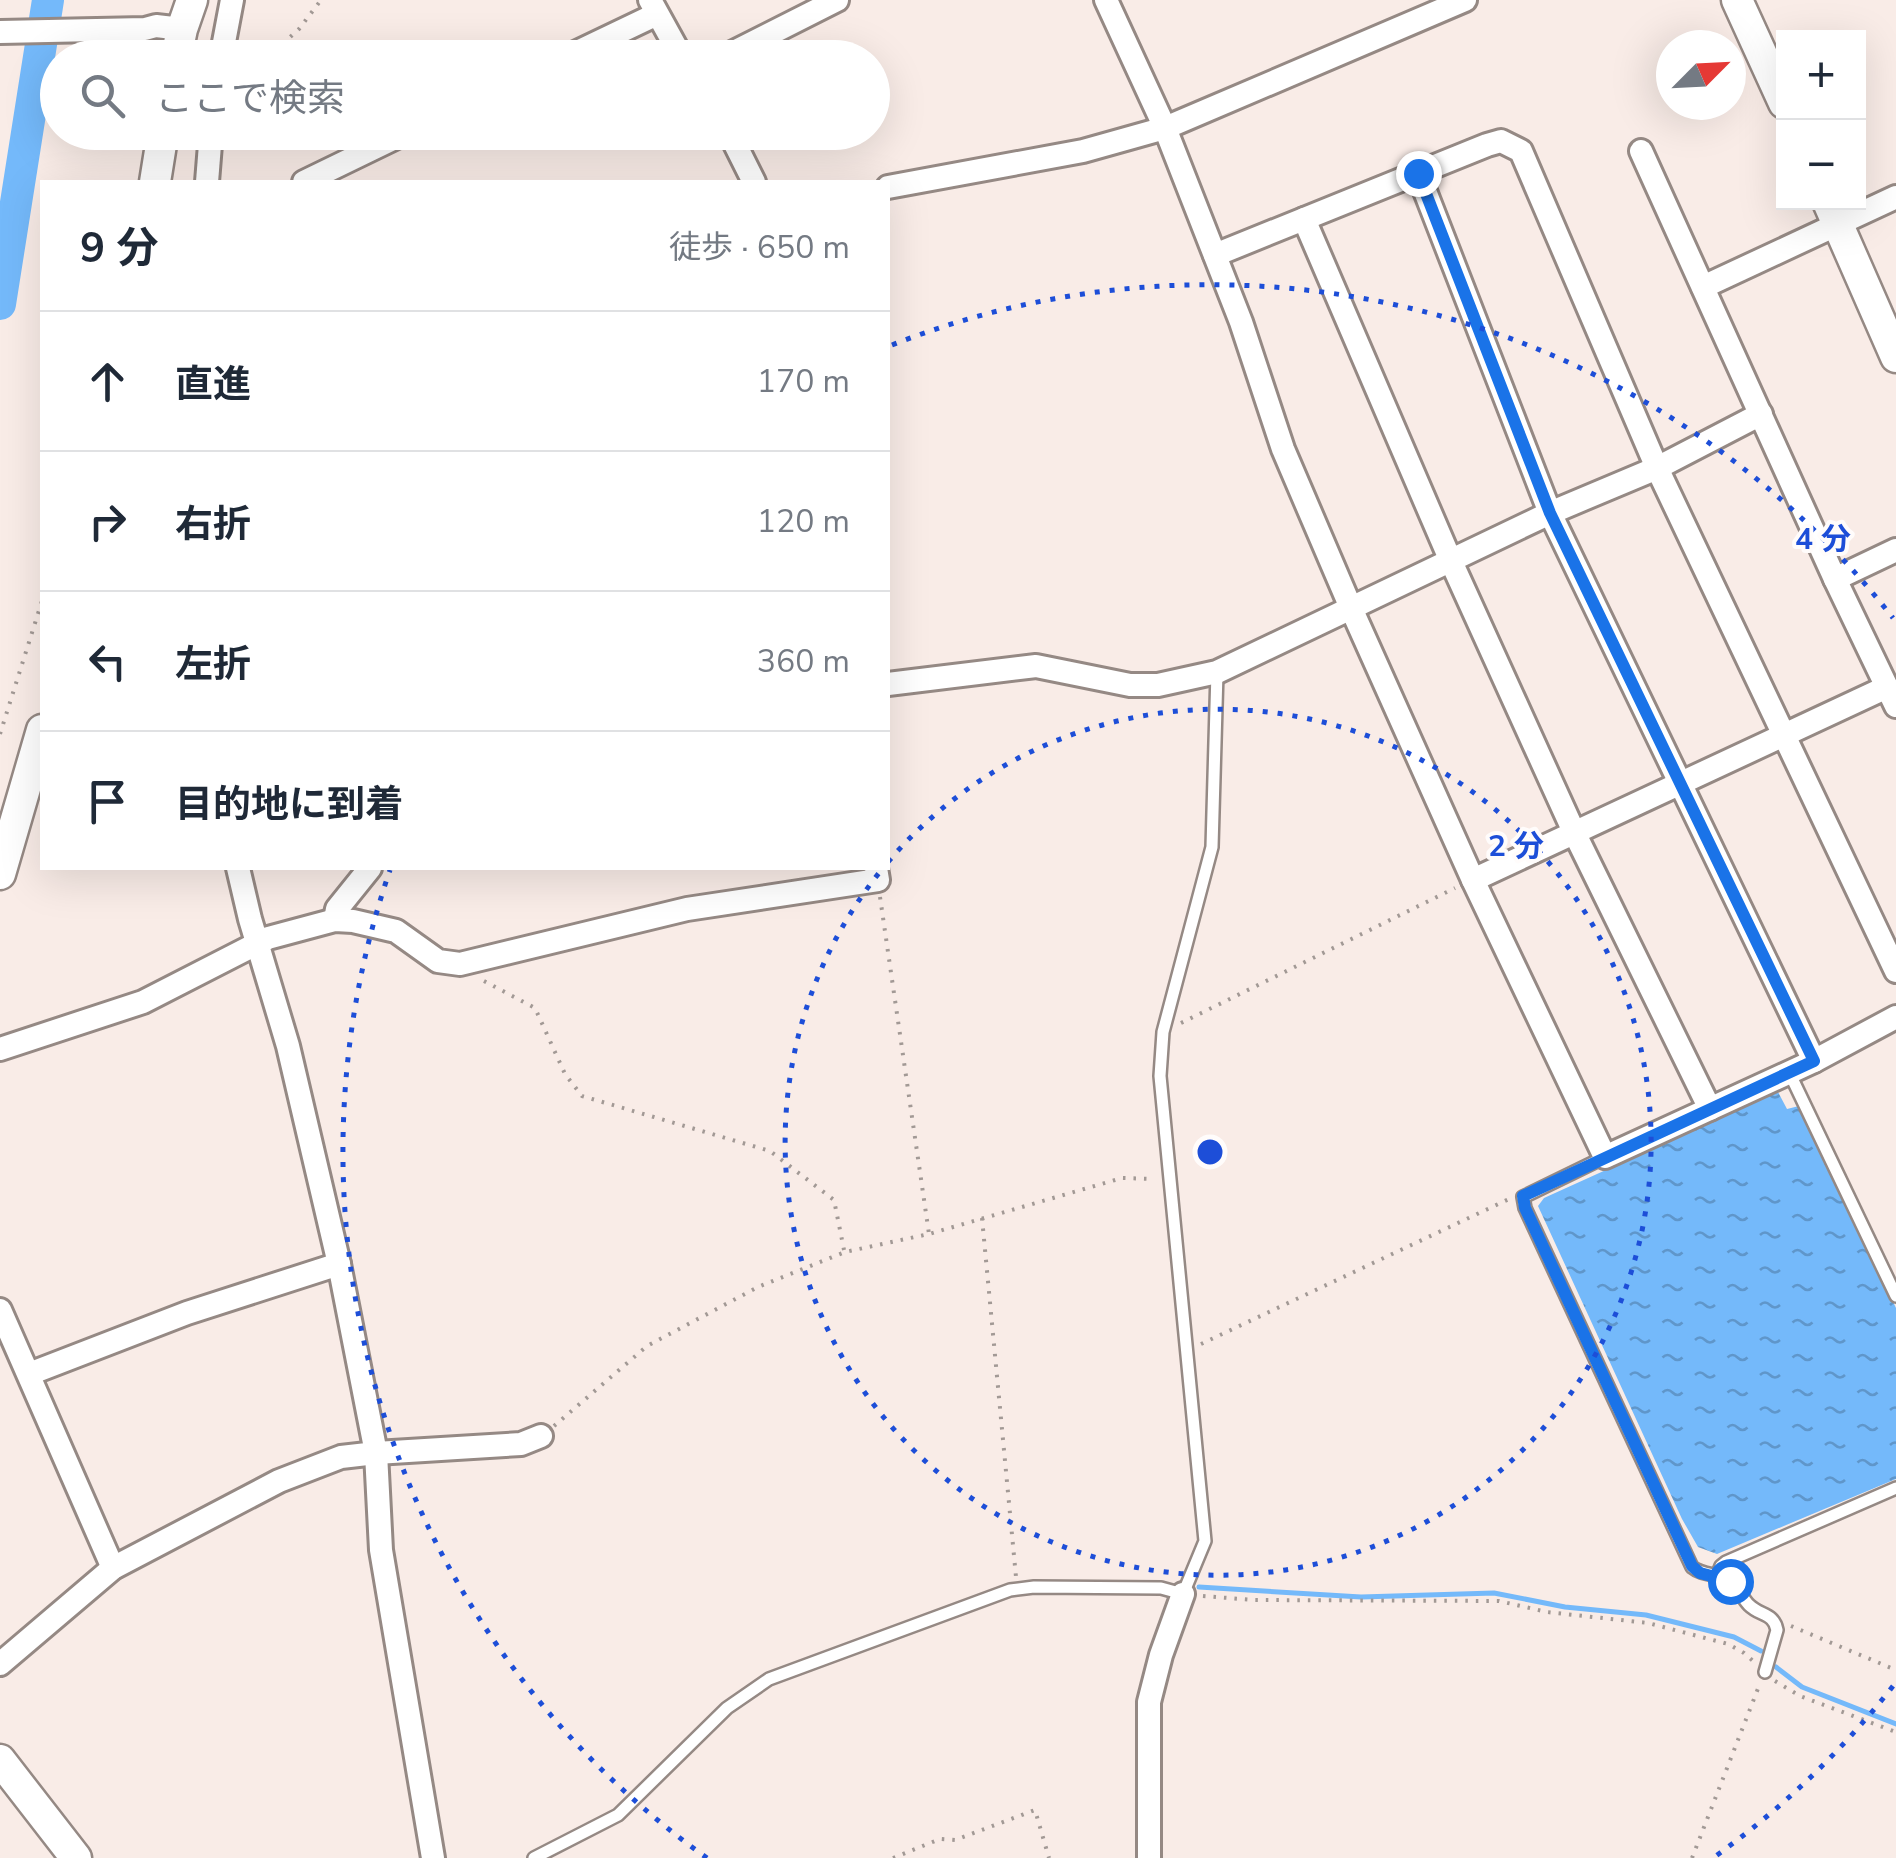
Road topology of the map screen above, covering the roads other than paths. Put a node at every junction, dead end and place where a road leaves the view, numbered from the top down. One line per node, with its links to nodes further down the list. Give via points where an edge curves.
1 (192, 0): 10 (street)
2 (232, 0): 11 (street)
3 (836, 0): 14 (street)
4 (1106, 0): 16 (street)
5 (1465, 0): 16 (street)
6 (1737, 0): 15 (street)
7 (654, 7): 12 (street); 13 (street)
8 (0, 32): 9 (street, via 156,26)
9 (175, 40)
10 (180, 40)
11 (224, 40)
12 (596, 40)
13 (672, 40)
14 (757, 40)
15 (1776, 85)
16 (1165, 128): 27 (street, via 1082,151); 31 (street)
17 (160, 150): 23 (street)
18 (209, 150): 24 (street)
19 (370, 150): 25 (street)
20 (738, 150): 26 (street)
21 (1642, 152): 32 (street)
22 (1418, 173): 30 (street); 35 (street, via 1501,141 1521,152); 36 (street)
23 (155, 180)
24 (207, 180)
25 (308, 180)
26 (753, 180)
27 (890, 187)
28 (1896, 196): 29 (street)
29 (1833, 213): 32 (street); 33 (street)
30 (1304, 219): 31 (street); 38 (street)
31 (1215, 255): 40 (street, via 1283,449)
32 (1703, 287): 34 (street)
33 (1896, 357)
34 (1761, 414): 35 (street); 39 (street)
35 (1657, 468): 36 (street); 44 (street)
36 (1550, 513): 38 (street); 46 (street)
37 (1896, 550): 39 (street)
38 (1450, 559): 40 (street); 47 (street)
39 (1836, 579): 43 (street)
40 (1351, 608): 41 (street); 52 (street)
41 (1217, 672): 42 (street, via 1158,685 1036,666); 71 (lane, via 1212,847 1163,1032 1160,1076 1205,1541)
42 (890, 684)
43 (1891, 696): 44 (street)
44 (1785, 734): 46 (street); 55 (street)
45 (40, 737): 50 (street)
46 (1679, 784): 47 (street); 58 (street)
47 (1574, 832): 52 (street); 60 (street)
48 (239, 870): 54 (street)
49 (368, 870): 53 (street, via 337,909)
50 (0, 874)
51 (877, 874): 53 (street, via 460,964 438,960 396,931)
52 (1473, 880): 61 (street)
53 (336, 920): 54 (street)
54 (259, 944): 57 (street, via 144,1002); 62 (street)
55 (1896, 971)
56 (1896, 1018): 58 (street)
57 (0, 1049)
58 (1814, 1061): 59 (street)
59 (1790, 1072): 60 (street); 63 (lane)
60 (1710, 1110): 61 (street)
61 (1606, 1157): 70 (lane, via 1523,1196 1525,1208 1692,1566)
62 (339, 1264): 65 (street); 67 (street)
63 (1896, 1296)
64 (0, 1310): 65 (street)
65 (29, 1374): 69 (street)
66 (542, 1436): 67 (street, via 521,1444)
67 (376, 1453): 69 (street, via 341,1457 279,1481); 76 (street, via 381,1550)
68 (1896, 1488): 70 (lane, via 1726,1562)
69 (112, 1568): 72 (street)
70 (1717, 1576): 73 (lane, via 1776,1624)
71 (1183, 1594): 77 (lane, via 1161,1588 1017,1589 769,1679 727,1708 618,1814); 78 (street, via 1149,1702)
72 (0, 1664)
73 (1765, 1672)
74 (0, 1760): 75 (street)
75 (76, 1858)
76 (434, 1858)
77 (534, 1858)
78 (1149, 1858)

